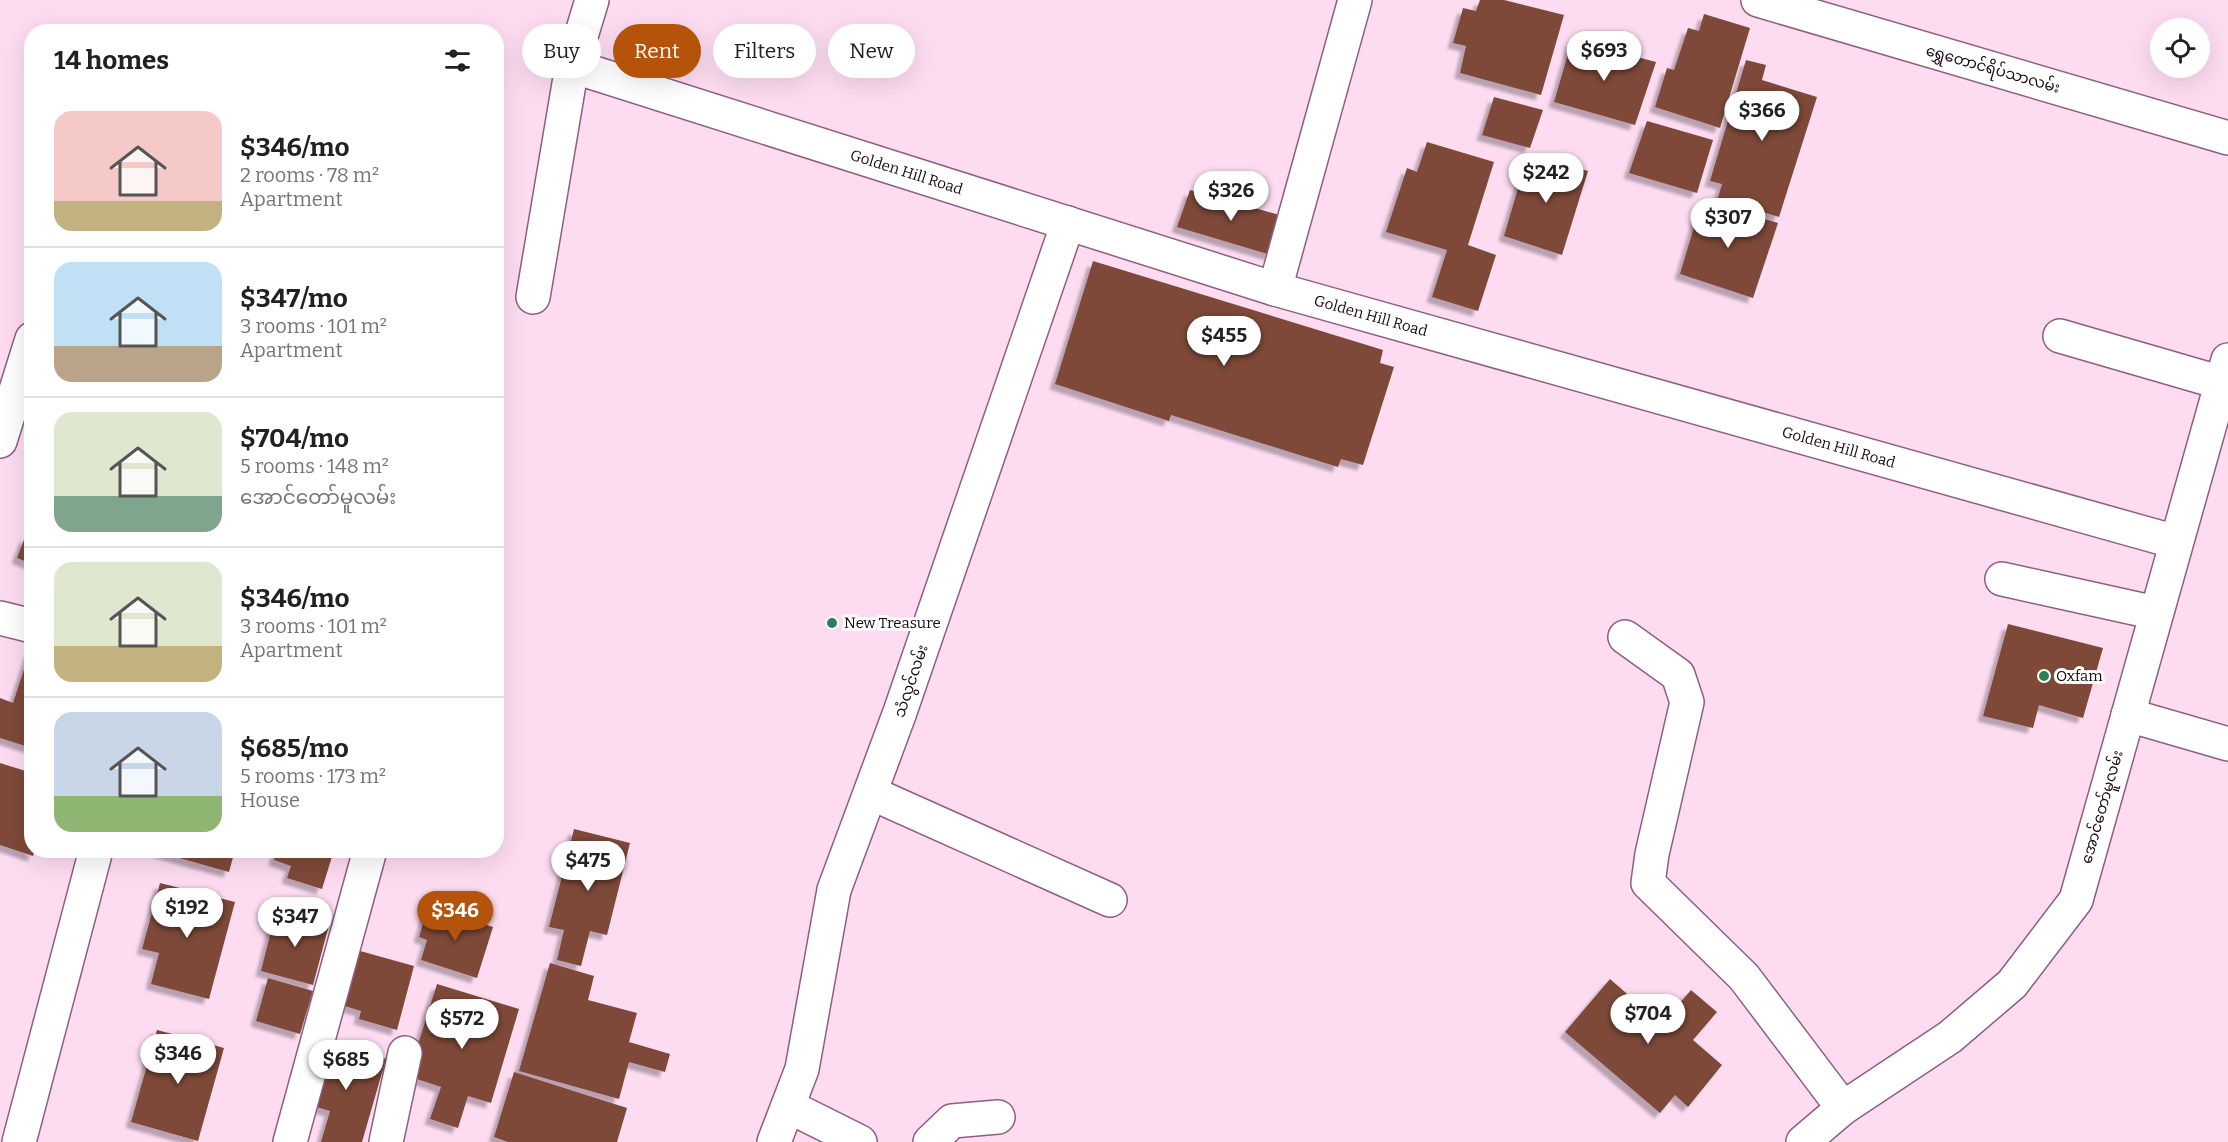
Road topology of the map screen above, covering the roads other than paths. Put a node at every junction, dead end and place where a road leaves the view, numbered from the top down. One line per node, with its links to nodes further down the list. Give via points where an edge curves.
1 (592, 0): 4 (street)
2 (1355, 0): 9 (street)
3 (1758, 0): 7 (street, ရွှေတောင်ရိပ်သာလမ်း)
4 (585, 24)
5 (601, 75): 8 (street, Golden Hill Road)
6 (570, 78): 10 (street)
7 (2228, 138)
8 (1068, 223): 9 (street, Golden Hill Road); 23 (street, သံလွင်လမ်း)
9 (1275, 289): 15 (street, Golden Hill Road)
10 (533, 297)
11 (2060, 336): 13 (street)
12 (24, 364): 14 (street)
13 (2225, 371): 15 (street, အောင်တော်မူလမ်း)
14 (0, 441)
15 (2176, 542): 17 (street, အောင်တော်မူလမ်း)
16 (2002, 579): 17 (street)
17 (2156, 613): 21 (street, အောင်တော်မူလမ်း)
18 (0, 618): 19 (street)
19 (24, 624)
20 (1625, 638): 29 (street, via 1678,675 1687,702 1648,883 1744,977)
21 (2127, 715): 22 (street); 29 (street, အောင်တော်မူလမ်း, via 2076,900 2012,984 1950,1037)
22 (2228, 744)
23 (871, 793): 26 (street); 28 (street, သံလွင်လမ်း, via 834,890 802,1069)
24 (94, 858): 31 (street)
25 (368, 858): 32 (street)
26 (1110, 900)
27 (405, 1053): 33 (street)
28 (788, 1106): 34 (street, သံလွင်လမ်း); 35 (street)
29 (1843, 1108): 37 (street, အောင်တော်မူလမ်း)
30 (998, 1117): 36 (street, via 952,1121)
31 (19, 1142)
32 (290, 1142)
33 (386, 1142)
34 (774, 1142)
35 (860, 1142)
36 (930, 1142)
37 (1803, 1142)

